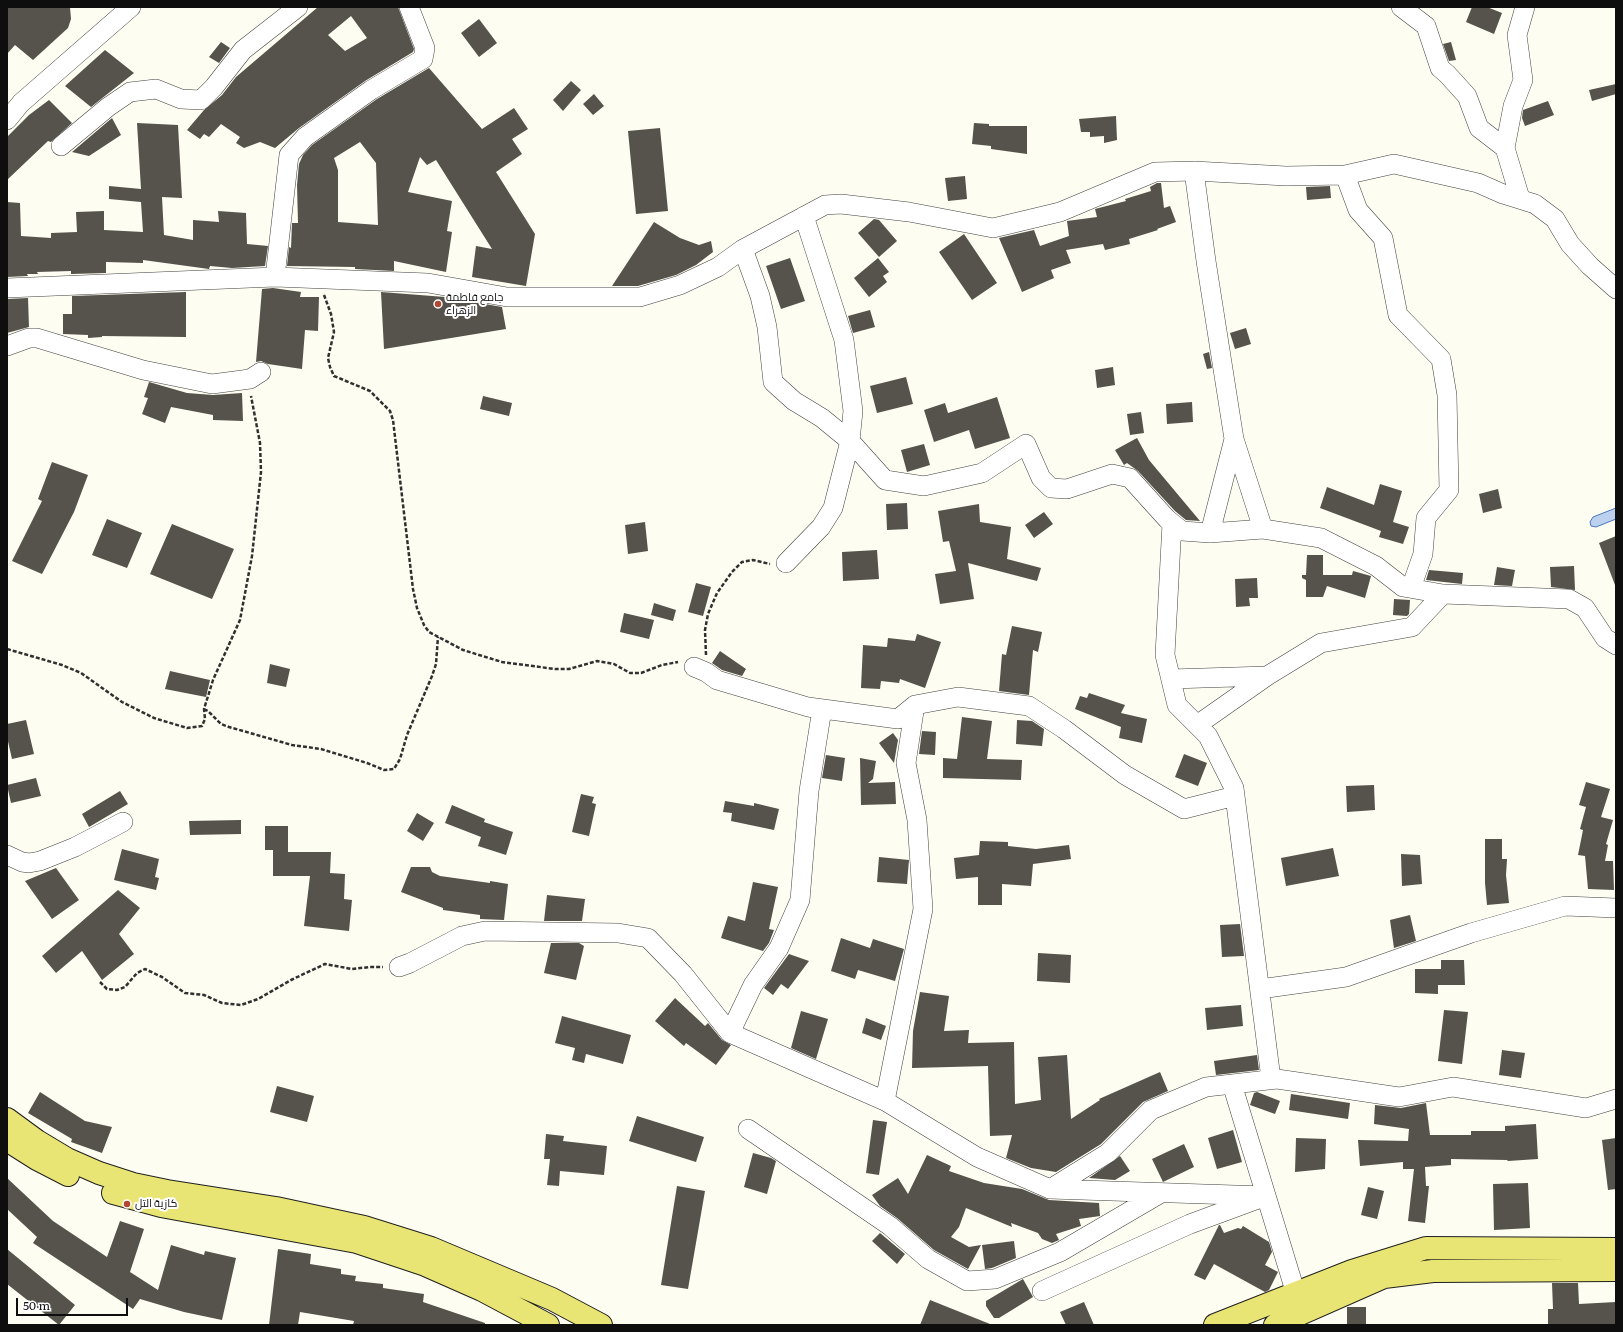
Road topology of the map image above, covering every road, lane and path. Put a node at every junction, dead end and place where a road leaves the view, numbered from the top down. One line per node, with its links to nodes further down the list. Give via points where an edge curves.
1 (131, 7): 6 (street, via 21,103)
2 (298, 7): 7 (street, via 243,50 201,100 181,99 156,89 130,92)
3 (408, 7): 14 (street, via 425,48 423,59 371,90 311,132 288,155)
4 (1402, 7): 8 (street, via 1426,26 1440,68 1467,96 1479,128)
5 (1525, 7): 8 (street, via 1517,35 1523,80 1513,106)
6 (7, 120)
7 (61, 146)
8 (1505, 148): 11 (street)
9 (1194, 171): 10 (street, via 1286,176); 12 (street, via 1155,172 1060,212 993,228 909,212 840,204 824,205); 20 (street)
10 (1345, 175): 11 (street, via 1394,164 1478,183); 26 (street, via 1358,210 1383,238 1398,314 1441,359 1447,394 1449,490 1426,518 1423,554)
11 (1520, 198): 17 (street, via 1535,204 1555,218 1570,244)
12 (804, 216): 13 (street); 21 (street, via 844,340 853,411)
13 (743, 249): 15 (street, via 712,270 680,285 640,297 507,297 428,283); 21 (street, via 768,327 773,382 794,401 822,418)
14 (275, 277): 15 (street); 16 (street)
15 (324, 279): 28 (path, via 324,298 331,314 334,332 329,349 330,368 334,376 370,391 390,411 393,420 415,598 424,625 429,632)
16 (7, 288)
17 (1616, 289)
18 (7, 346): 19 (street, via 29,338 37,338 143,370 212,384)
19 (254, 376): 35 (path, via 250,388 260,443 261,472 252,556 240,620 213,680)
20 (1234, 439): 23 (street); 24 (street)
21 (850, 441): 22 (street, via 885,480 924,486 982,473 1026,444 1041,478 1052,488 1067,489 1112,474 1130,478); 25 (street, via 833,508 821,527)
22 (1172, 523): 24 (street, via 1182,531); 33 (street, via 1165,655)
23 (1263, 529): 24 (street); 26 (street, via 1321,538 1376,566 1403,587)
24 (1210, 533)
25 (779, 564): 31 (path, via 753,560 742,562 716,593 708,614)
26 (1411, 588): 27 (street)
27 (1443, 594): 29 (street, via 1569,600 1585,608 1605,638); 32 (street, via 1412,627 1321,643)
28 (438, 637): 31 (path, via 463,650 502,662 555,670 597,661 614,664 630,673 641,673 672,662 682,662); 35 (path, via 436,664 432,676 407,735 400,759 394,768 384,770 321,749 292,745 229,727 221,724)
29 (1616, 645)
30 (7, 649): 35 (path, via 81,673 122,702 167,722 187,728 202,726 205,719)
31 (700, 669): 36 (street, via 717,680 808,708)
32 (1266, 676): 33 (street); 37 (street)
33 (1171, 679): 37 (street, via 1177,705)
34 (915, 705): 36 (street, via 898,719); 38 (street, via 958,698 1029,706 1125,775 1184,809); 49 (street, via 906,763 916,820 923,909)
35 (204, 709)
36 (822, 709): 45 (street, via 809,791 800,900 779,948 753,985)
37 (1197, 725): 38 (street, via 1208,736 1234,788)
38 (1235, 796): 44 (street)
39 (123, 822): 40 (street, via 75,847 40,861 29,864)
40 (7, 855)
41 (1616, 908): 44 (street, via 1565,906 1471,933 1346,978)
42 (399, 967): 43 (path, via 370,966 352,969 325,964 258,999 241,1005 222,1003 204,995 185,993 145,969 137,973 125,987 117,990 107,989); 45 (street, via 456,938 485,931 618,933 648,938 683,974)
43 (100, 982)
44 (1260, 989): 46 (street)
45 (730, 1033): 49 (street)
46 (1271, 1079): 47 (street); 48 (street, via 1399,1097 1453,1087 1586,1108)
47 (1232, 1084): 53 (street, via 1206,1087 1151,1110 1108,1153); 55 (street)
48 (1616, 1099)
49 (885, 1101): 53 (street, via 977,1158)
50 (7, 1119): 61 (main road, via 67,1159 99,1173 133,1184 276,1208 364,1227 431,1248 552,1299)
51 (748, 1129): 54 (street, via 890,1226 928,1259 967,1281 995,1279 1060,1252)
52 (7, 1140): 60 (main road, via 37,1160 118,1195 161,1206 357,1242 401,1256 482,1290)
53 (1050, 1189): 54 (street)
54 (1161, 1193): 55 (street)
55 (1266, 1196): 58 (street, via 1190,1224); 59 (street)
56 (1616, 1249): 59 (main road, via 1426,1248 1352,1271)
57 (1616, 1270): 63 (main road, via 1433,1271 1384,1277)
58 (1042, 1291)
59 (1296, 1294): 62 (main road)
60 (548, 1325)
61 (601, 1325)
62 (1215, 1325)
63 (1276, 1325)

